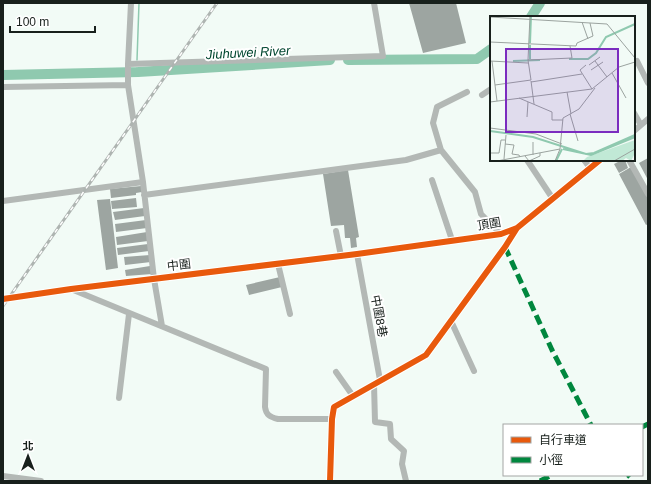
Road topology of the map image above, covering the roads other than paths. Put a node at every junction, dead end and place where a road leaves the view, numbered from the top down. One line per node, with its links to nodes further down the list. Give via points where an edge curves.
1 (131, 3): 4 (street)
2 (374, 3): 4 (street, via 383,56)
3 (637, 61): 5 (street)
4 (128, 65): 6 (street)
5 (648, 83)
6 (128, 84): 7 (street); 22 (street)
7 (3, 87)
8 (490, 90): 10 (street)
9 (467, 92): 15 (street, via 437,107 433,124)
10 (482, 95)
11 (635, 115): 13 (street)
12 (648, 119): 13 (street)
13 (641, 125): 14 (street)
14 (635, 130)
15 (441, 150): 24 (street, via 406,160); 29 (street, via 475,192 482,214)
16 (528, 161): 25 (street)
17 (585, 161): 20 (street)
18 (599, 161): 20 (street, 頂圍)
19 (630, 161): 23 (street)
20 (590, 168): 25 (street, 頂圍)
21 (432, 180): 30 (street)
22 (143, 182): 24 (street); 26 (street)
23 (648, 194)
24 (144, 195): 34 (street)
25 (553, 199): 27 (street, 頂圍)
26 (3, 201)
27 (517, 228): 29 (street, 頂圍); 39 (street)
28 (336, 232): 32 (street)
29 (501, 234): 30 (street, 頂圍)
30 (452, 240): 31 (street, 頂圍)
31 (357, 254): 32 (street, 中圍); 43 (street, 中圍8巷)
32 (341, 256): 33 (street, 中圍)
33 (278, 264): 34 (street, 中圍); 38 (street)
34 (154, 279): 35 (street, 中圍); 40 (street)
35 (71, 289): 36 (street, 中圍); 37 (street)
36 (3, 299)
37 (129, 314): 40 (street); 46 (street)
38 (290, 314)
39 (451, 321): 41 (street); 43 (street, via 426,355)
40 (162, 326): 47 (street, via 266,369 265,407 269,417)
41 (474, 371)
42 (336, 372): 45 (street)
43 (380, 380): 44 (street)
44 (374, 384): 45 (street); 51 (street, via 375,422 390,424 391,439 404,451 402,464)
45 (353, 396): 47 (street, via 334,407)
46 (119, 398)
47 (332, 419): 50 (street)
48 (3, 476): 49 (street)
49 (41, 481)
50 (330, 481)
51 (406, 481)

